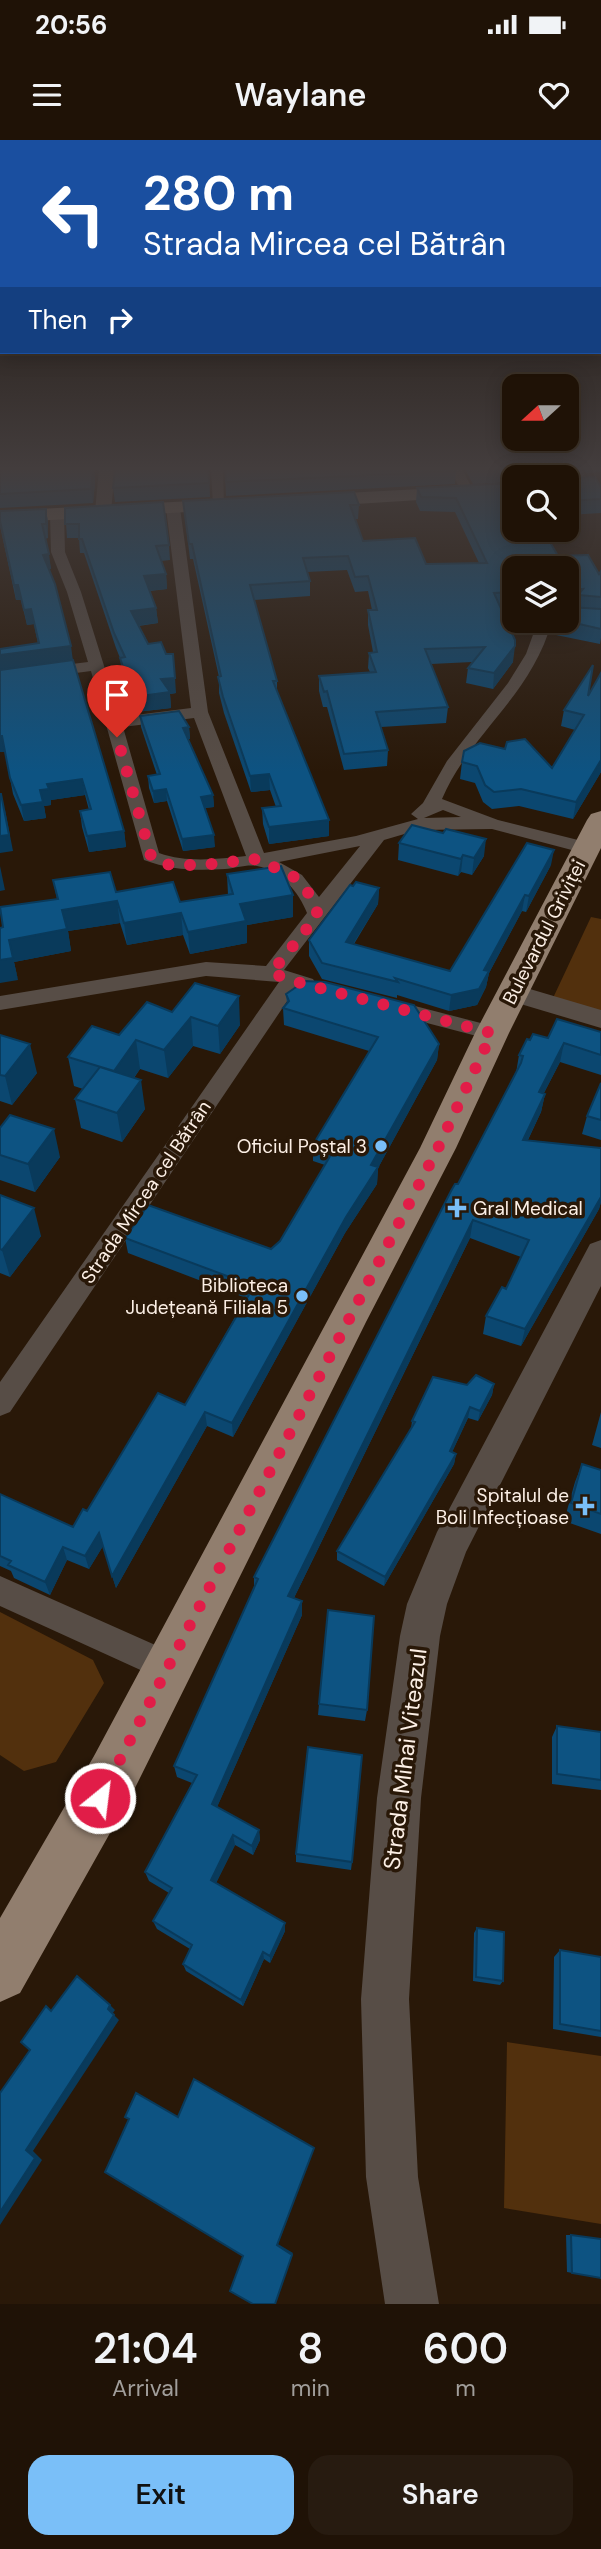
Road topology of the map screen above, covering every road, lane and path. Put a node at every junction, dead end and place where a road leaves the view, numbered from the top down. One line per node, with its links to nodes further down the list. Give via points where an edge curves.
1 (65, 570): 4 (street)
2 (181, 570): 6 (street)
3 (542, 633): 8 (street, via 510,690)
4 (97, 666): 5 (street); 7 (street)
5 (0, 678)
6 (200, 712): 7 (street); 14 (street)
7 (114, 723): 14 (street, via 151,856 159,863 182,865)
8 (444, 777): 9 (street); 10 (street)
9 (430, 813): 10 (street); 12 (street)
10 (455, 813): 13 (street)
11 (601, 820): 13 (main road, Bulevardul Griviței)
12 (378, 835): 14 (street); 15 (street, Strada Mircea cel Bătrân)
13 (587, 848): 18 (main road, Bulevardul Griviței)
14 (257, 859): 15 (street, via 294,877 311,896)
15 (318, 915): 16 (street, Strada Mircea cel Bătrân)
16 (281, 976): 17 (street); 20 (street, via 206,970); 24 (street, Strada Mircea cel Bătrân)
17 (323, 989)
18 (513, 993): 21 (street); 22 (main road, Bulevardul Griviței)
19 (362, 999): 22 (street)
20 (0, 1003)
21 (601, 1019)
22 (492, 1033): 26 (main road, Bulevardul Griviței, via 438,1148)
23 (601, 1253): 28 (street, Strada Mihai Viteazul, via 450,1545 430,1593 420,1636 399,1798 385,1999 391,2176)
24 (0, 1404)
25 (0, 1591): 26 (street)
26 (169, 1667): 27 (main road, Bulevardul Griviței)
27 (0, 1973)
28 (412, 2304)

